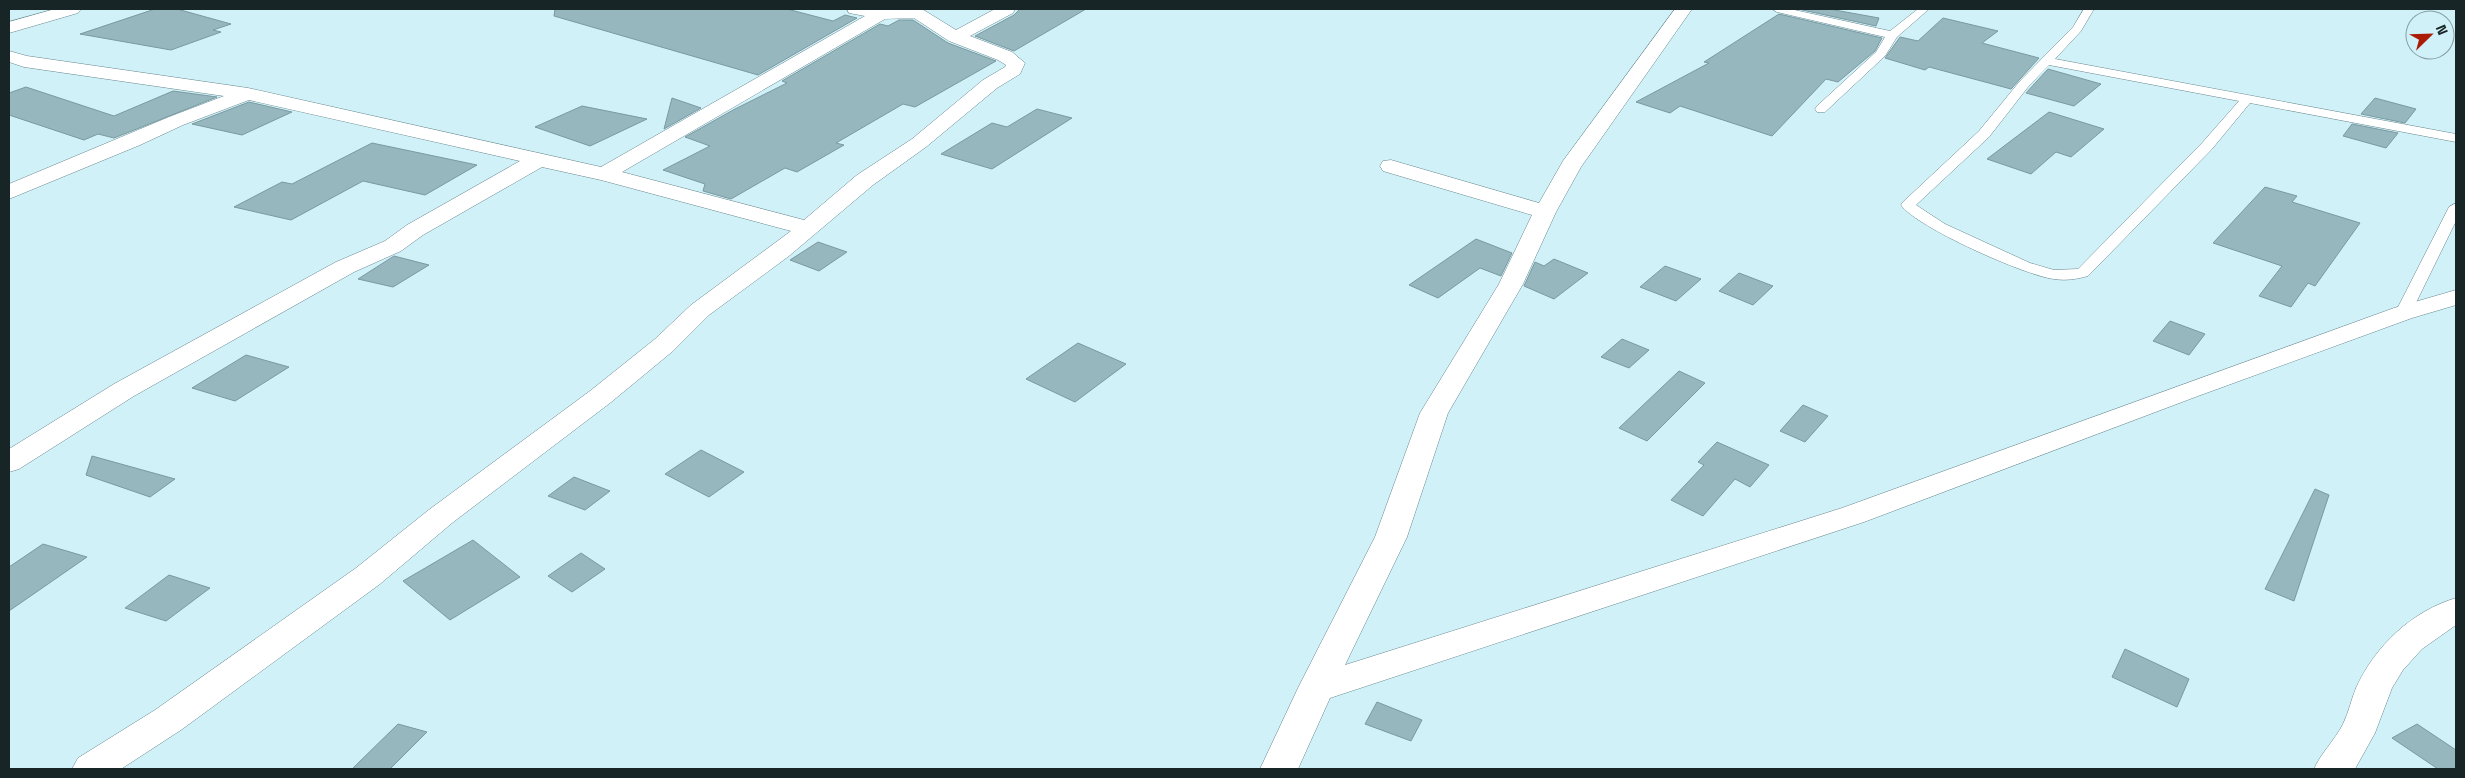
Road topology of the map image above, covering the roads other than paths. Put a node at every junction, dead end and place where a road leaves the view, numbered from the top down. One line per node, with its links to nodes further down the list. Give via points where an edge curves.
1 (72, 9): 9 (street)
2 (855, 9): 8 (street)
3 (1007, 9): 11 (street)
4 (1683, 9): 23 (street, via 1571,166)
5 (1777, 9): 10 (lane)
6 (1924, 9): 10 (lane)
7 (2089, 9): 13 (lane)
8 (881, 14): 11 (street, via 918,13); 20 (street)
9 (9, 28)
10 (1892, 35): 16 (lane, via 1881,54)
11 (955, 37): 24 (street, via 1005,56 1016,63 1013,70 990,84 919,143 865,180)
12 (9, 56): 14 (street, via 24,61)
13 (2048, 61): 15 (lane); 15 (lane, via 1984,134 1908,205 1919,215 2020,264 2057,275 2083,273 2212,141)
14 (248, 94): 18 (street); 21 (street, via 176,120)
15 (2248, 98): 17 (lane)
16 (1820, 110)
17 (2456, 138)
18 (540, 159): 20 (street); 27 (street, via 415,230 393,246 346,267 124,390)
19 (1391, 166): 23 (street)
20 (604, 174): 24 (street)
21 (9, 192)
22 (2456, 207): 26 (lane)
23 (1545, 212): 29 (street, via 1511,284 1434,413 1391,537)
24 (808, 228): 30 (street, via 700,310 664,345 600,397 368,576 168,720)
25 (2456, 297): 26 (street)
26 (2402, 314): 29 (street, via 1853,515)
27 (9, 462)
28 (2456, 610): 32 (street, via 2438,618 2399,650 2376,684 2363,720 2345,756)
29 (1316, 688): 31 (street)
30 (92, 769)
31 (1279, 769)
32 (2334, 769)

